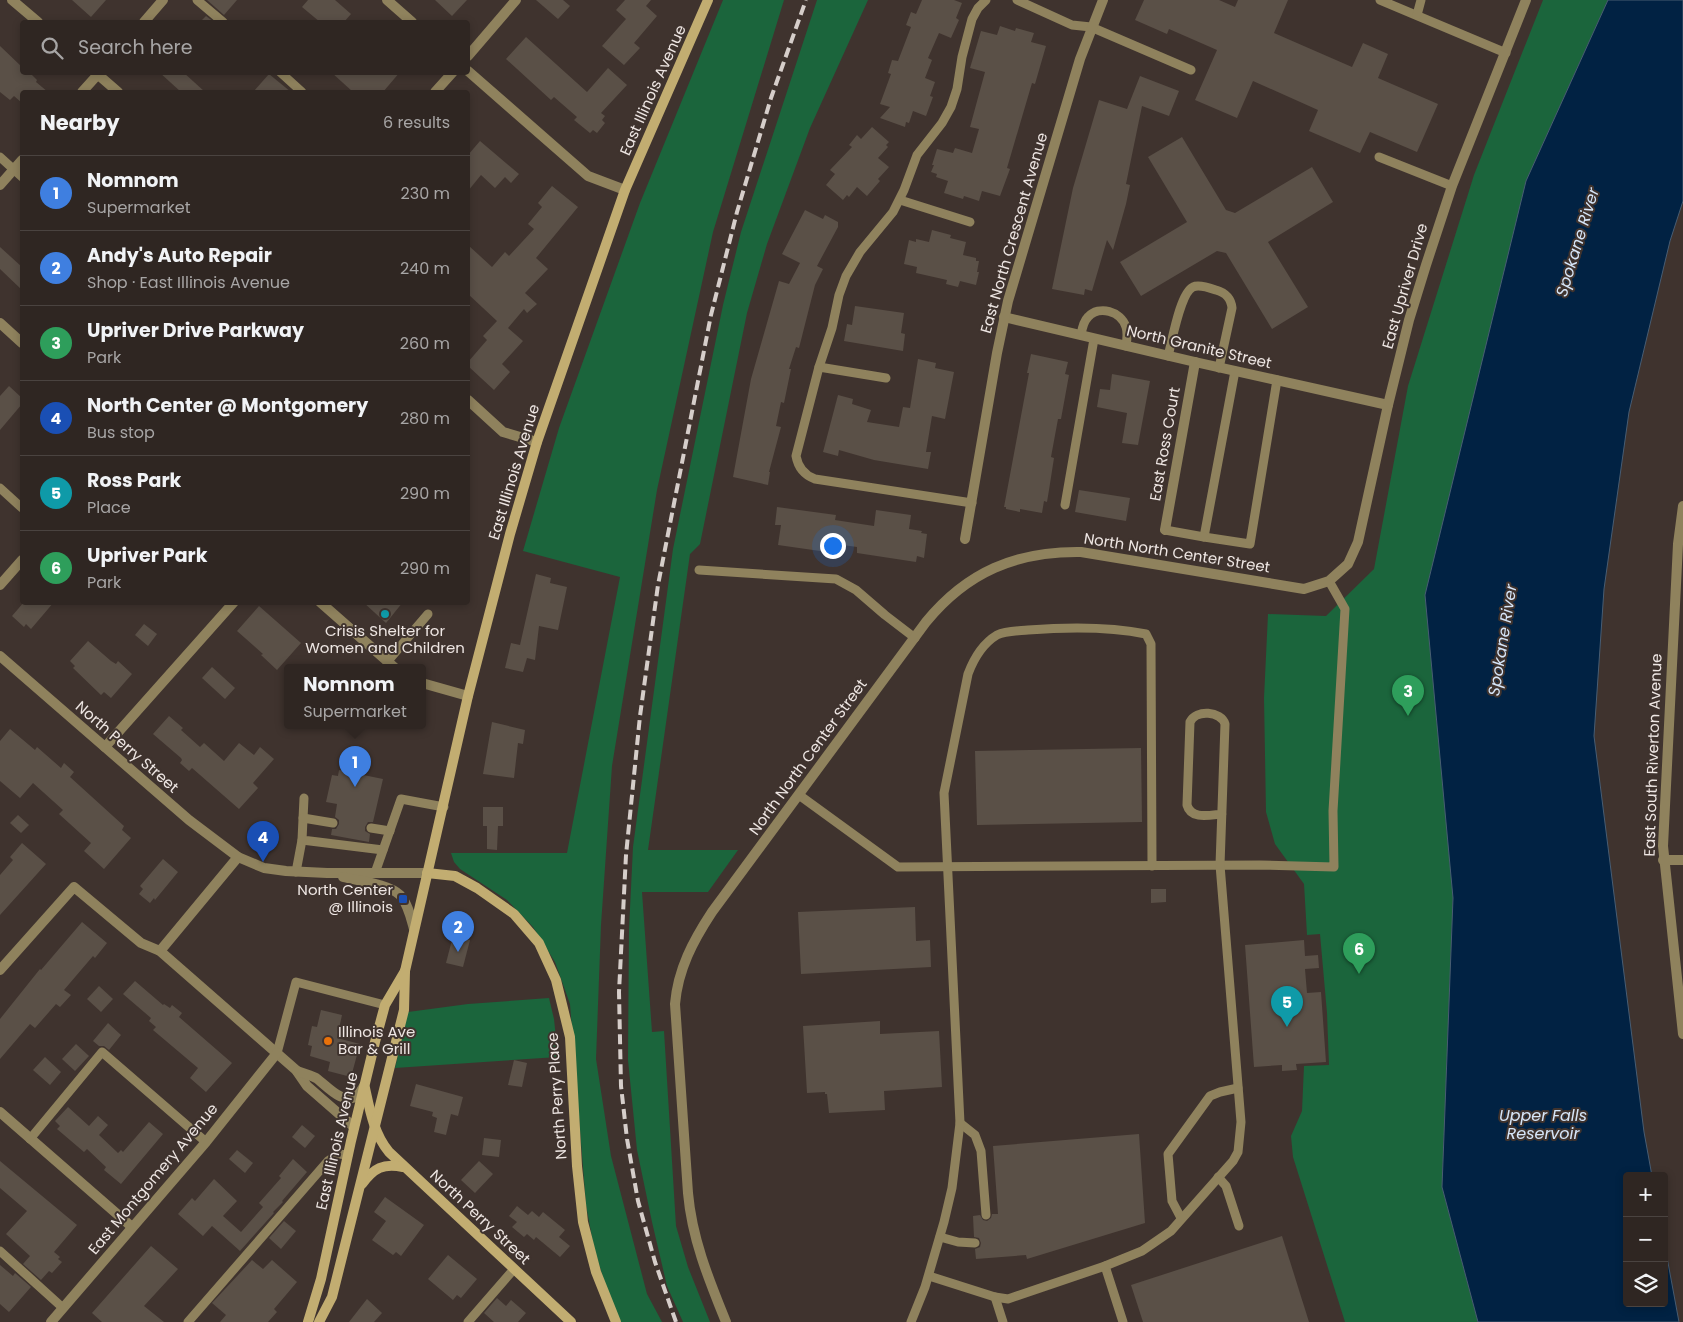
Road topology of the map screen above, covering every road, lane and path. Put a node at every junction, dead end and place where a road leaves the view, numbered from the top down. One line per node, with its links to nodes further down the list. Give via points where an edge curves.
1 (12, 0): 14 (street)
2 (163, 0): 15 (street)
3 (197, 0): 16 (lane)
4 (387, 0): 17 (street)
5 (516, 0): 20 (street)
6 (708, 0): 38 (main road, East Illinois Avenue)
7 (986, 0): 39 (lane, via 972,19 951,107 917,155)
8 (1017, 0): 18 (lane, via 1072,25)
9 (1103, 0): 18 (street, East North Crescent Avenue)
10 (1380, 0): 13 (lane)
11 (1421, 0): 13 (lane)
12 (1526, 0): 19 (street, East Upriver Drive)
13 (1417, 15): 19 (lane)
14 (36, 20)
15 (146, 20)
16 (221, 20)
17 (410, 20)
18 (1091, 27): 21 (lane); 41 (street, East North Crescent Avenue)
19 (1506, 53): 37 (street, East Upriver Drive)
20 (470, 54)
21 (1192, 70)
22 (470, 73): 38 (street, via 588,176)
23 (96, 75): 27 (street)
24 (100, 75): 28 (street)
25 (283, 75): 29 (lane)
26 (450, 75): 30 (street)
27 (84, 90)
28 (116, 90)
29 (300, 90)
30 (437, 90)
31 (1379, 157): 37 (lane)
32 (0, 158): 34 (lane)
33 (20, 162): 34 (street)
34 (14, 170): 35 (lane); 36 (street)
35 (20, 175)
36 (0, 185)
37 (1452, 186): 55 (street, East Upriver Drive, via 1412,311)
38 (625, 190): 56 (main road, East Illinois Avenue)
39 (900, 200): 40 (lane); 49 (lane, via 850,266)
40 (970, 222)
41 (1004, 317): 43 (street, North Granite Street); 58 (street, East North Crescent Avenue)
42 (0, 323): 45 (street)
43 (1081, 335): 44 (street, North Granite Street); 46 (lane, via 1087,318 1102,310 1114,313 1124,322 1128,335)
44 (1094, 338): 46 (street, North Granite Street); 59 (lane)
45 (20, 341)
46 (1126, 346): 47 (street, North Granite Street)
47 (1168, 356): 48 (street, North Granite Street); 50 (lane, via 1185,297 1195,286 1209,288 1223,293 1232,301)
48 (1194, 362): 50 (street, North Granite Street); 62 (street, East Ross Court)
49 (819, 367): 52 (lane); 58 (lane, via 796,451 797,462 806,474 821,480)
50 (1219, 368): 51 (street, North Granite Street)
51 (1235, 371): 53 (street, North Granite Street); 63 (lane)
52 (886, 378)
53 (1277, 380): 55 (street, North Granite Street); 63 (lane, via 1250,544)
54 (470, 402): 56 (street, via 503,432)
55 (1388, 405): 67 (street, East Upriver Drive, via 1358,542 1348,564)
56 (537, 442): 77 (main road, East Illinois Avenue)
57 (0, 488): 60 (lane)
58 (972, 503): 64 (street, East North Crescent Avenue)
59 (1065, 505)
60 (20, 506)
61 (1683, 506): 90 (street, East South Riverton Avenue, via 1678,544)
62 (1165, 530): 63 (lane)
63 (1204, 537)
64 (965, 539)
65 (20, 562): 68 (street)
66 (699, 570): 72 (lane, via 836,579 856,590)
67 (1329, 581): 72 (street, North North Center Street, via 1304,589 1090,553 1046,553 1006,563 968,582 945,601); 92 (lane, via 1345,609 1333,811 1334,867)
68 (0, 585)
69 (231, 605): 78 (street)
70 (323, 605): 74 (street)
71 (428, 614): 75 (lane)
72 (915, 638): 79 (street, North North Center Street)
73 (0, 656): 78 (street, North Perry Street)
74 (390, 664)
75 (392, 664)
76 (426, 684): 77 (street)
77 (468, 696): 81 (main road, East Illinois Avenue)
78 (106, 748): 89 (street, North Perry Street, via 189,820)
79 (799, 794): 94 (lane, via 898,867); 138 (street, North North Center Street, via 702,928 688,953 675,1004 690,1213 698,1250)
80 (304, 798): 83 (lane)
81 (444, 807): 86 (lane, via 401,799); 98 (main road, East Illinois Avenue)
82 (1222, 814): 82 (lane, via 1225,724 1219,715 1198,714 1190,722 1188,810 1200,815); 92 (lane)
83 (303, 818): 84 (lane); 87 (lane)
84 (333, 823)
85 (372, 828): 86 (lane)
86 (390, 831): 88 (lane)
87 (302, 840): 88 (lane); 95 (lane)
88 (383, 850): 97 (lane)
89 (238, 857): 95 (street, via 264,868); 100 (street)
90 (1663, 860): 91 (street); 104 (street, East South Riverton Avenue)
91 (1683, 860)
92 (1220, 865): 93 (lane); 108 (lane)
93 (1152, 866): 94 (lane); 94 (lane, via 1151,644 1146,634 1070,626 998,635 983,646 973,661 944,794)
94 (947, 868): 110 (lane)
95 (296, 872): 96 (street)
96 (327, 873): 97 (street); 99 (street, via 386,887 398,894)
97 (375, 873): 98 (street)
98 (427, 873): 99 (main road, East Illinois Avenue); 131 (main road, North Perry Place, via 455,876 514,914 539,944 556,980 570,1037 583,1222)
99 (414, 929): 102 (main road, East Illinois Avenue)
100 (160, 951): 101 (street, via 141,943 74,887); 105 (street)
101 (0, 970)
102 (405, 970): 103 (main road, East Illinois Avenue); 112 (main road, East Illinois Avenue, via 404,1010)
103 (386, 1005): 105 (lane, via 296,982); 107 (main road, East Illinois Avenue)
104 (1683, 1034)
105 (277, 1053): 106 (street); 114 (street, East Montgomery Avenue)
106 (296, 1070): 107 (street, via 315,1078 341,1097 352,1098); 111 (street, via 308,1086)
107 (365, 1085): 111 (main road, East Illinois Avenue); 112 (main road)
108 (1237, 1085): 117 (lane, via 1241,1122 1238,1152); 120 (lane, via 1210,1096 1168,1154 1172,1201)
109 (0, 1112): 113 (street)
110 (960, 1123): 119 (lane, via 975,1135 981,1152); 123 (lane, via 952,1188)
111 (354, 1127): 115 (main road, East Illinois Avenue)
112 (375, 1128): 116 (main road, North Perry Street, via 382,1144); 118 (main road, East Illinois Avenue)
113 (30, 1139): 114 (lane, via 102,1052); 122 (street)
114 (206, 1142): 122 (street, East Montgomery Avenue)
115 (348, 1155): 133 (lane, via 338,1154 328,1161); 134 (main road, East Illinois Avenue, via 321,1279)
116 (403, 1166): 118 (main road, via 381,1168); 127 (main road, North Perry Street)
117 (1218, 1177): 120 (lane); 121 (lane, via 1226,1186)
118 (360, 1187): 135 (main road, East Illinois Avenue, via 332,1296)
119 (986, 1215)
120 (1181, 1218): 126 (lane, via 1171,1231 1142,1251)
121 (1239, 1226)
122 (132, 1227): 130 (street, East Montgomery Avenue)
123 (940, 1237): 124 (lane); 128 (lane)
124 (975, 1244)
125 (0, 1251): 130 (lane)
126 (1105, 1266): 129 (lane, via 1008,1298); 141 (lane)
127 (514, 1269): 136 (lane); 137 (main road, North Perry Street)
128 (929, 1276): 129 (lane); 139 (lane)
129 (995, 1296): 140 (lane)
130 (63, 1308): 132 (street, East Montgomery Avenue)
131 (613, 1320)
132 (51, 1322)
133 (188, 1322)
134 (308, 1322)
135 (319, 1322)
136 (468, 1322)
137 (571, 1322)
138 (726, 1322)
139 (911, 1322)
140 (1003, 1322)
141 (1123, 1322)

